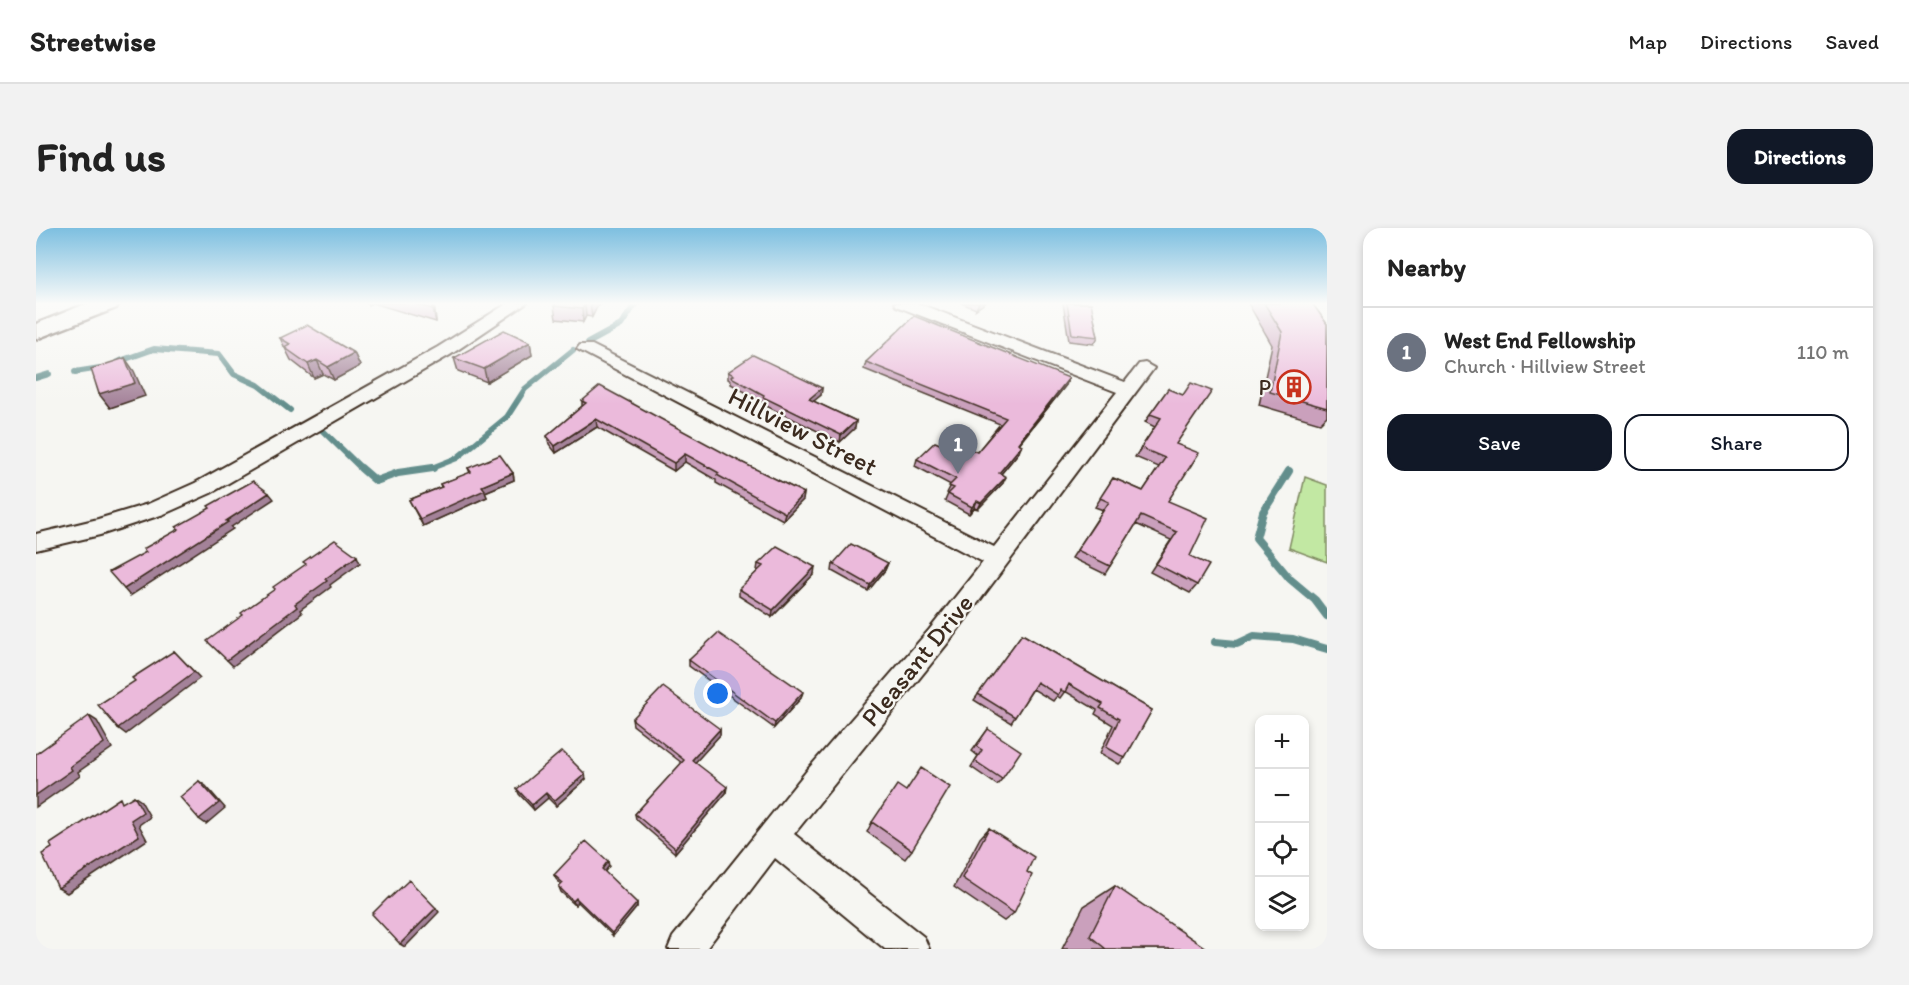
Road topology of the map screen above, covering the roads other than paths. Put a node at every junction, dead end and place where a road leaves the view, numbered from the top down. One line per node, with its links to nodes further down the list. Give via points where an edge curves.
1 (466, 337): 6 (street, via 202,488 156,509)
2 (990, 337): 5 (street)
3 (586, 349): 7 (street, Hillview Street)
4 (1144, 368): 5 (street, Pleasant Drive)
5 (1127, 389): 7 (street, Pleasant Drive)
6 (36, 542)
7 (996, 559): 8 (street, Pleasant Drive, via 938,637)
8 (774, 836): 9 (street, Pleasant Drive); 10 (street)
9 (685, 949)
10 (912, 949)

